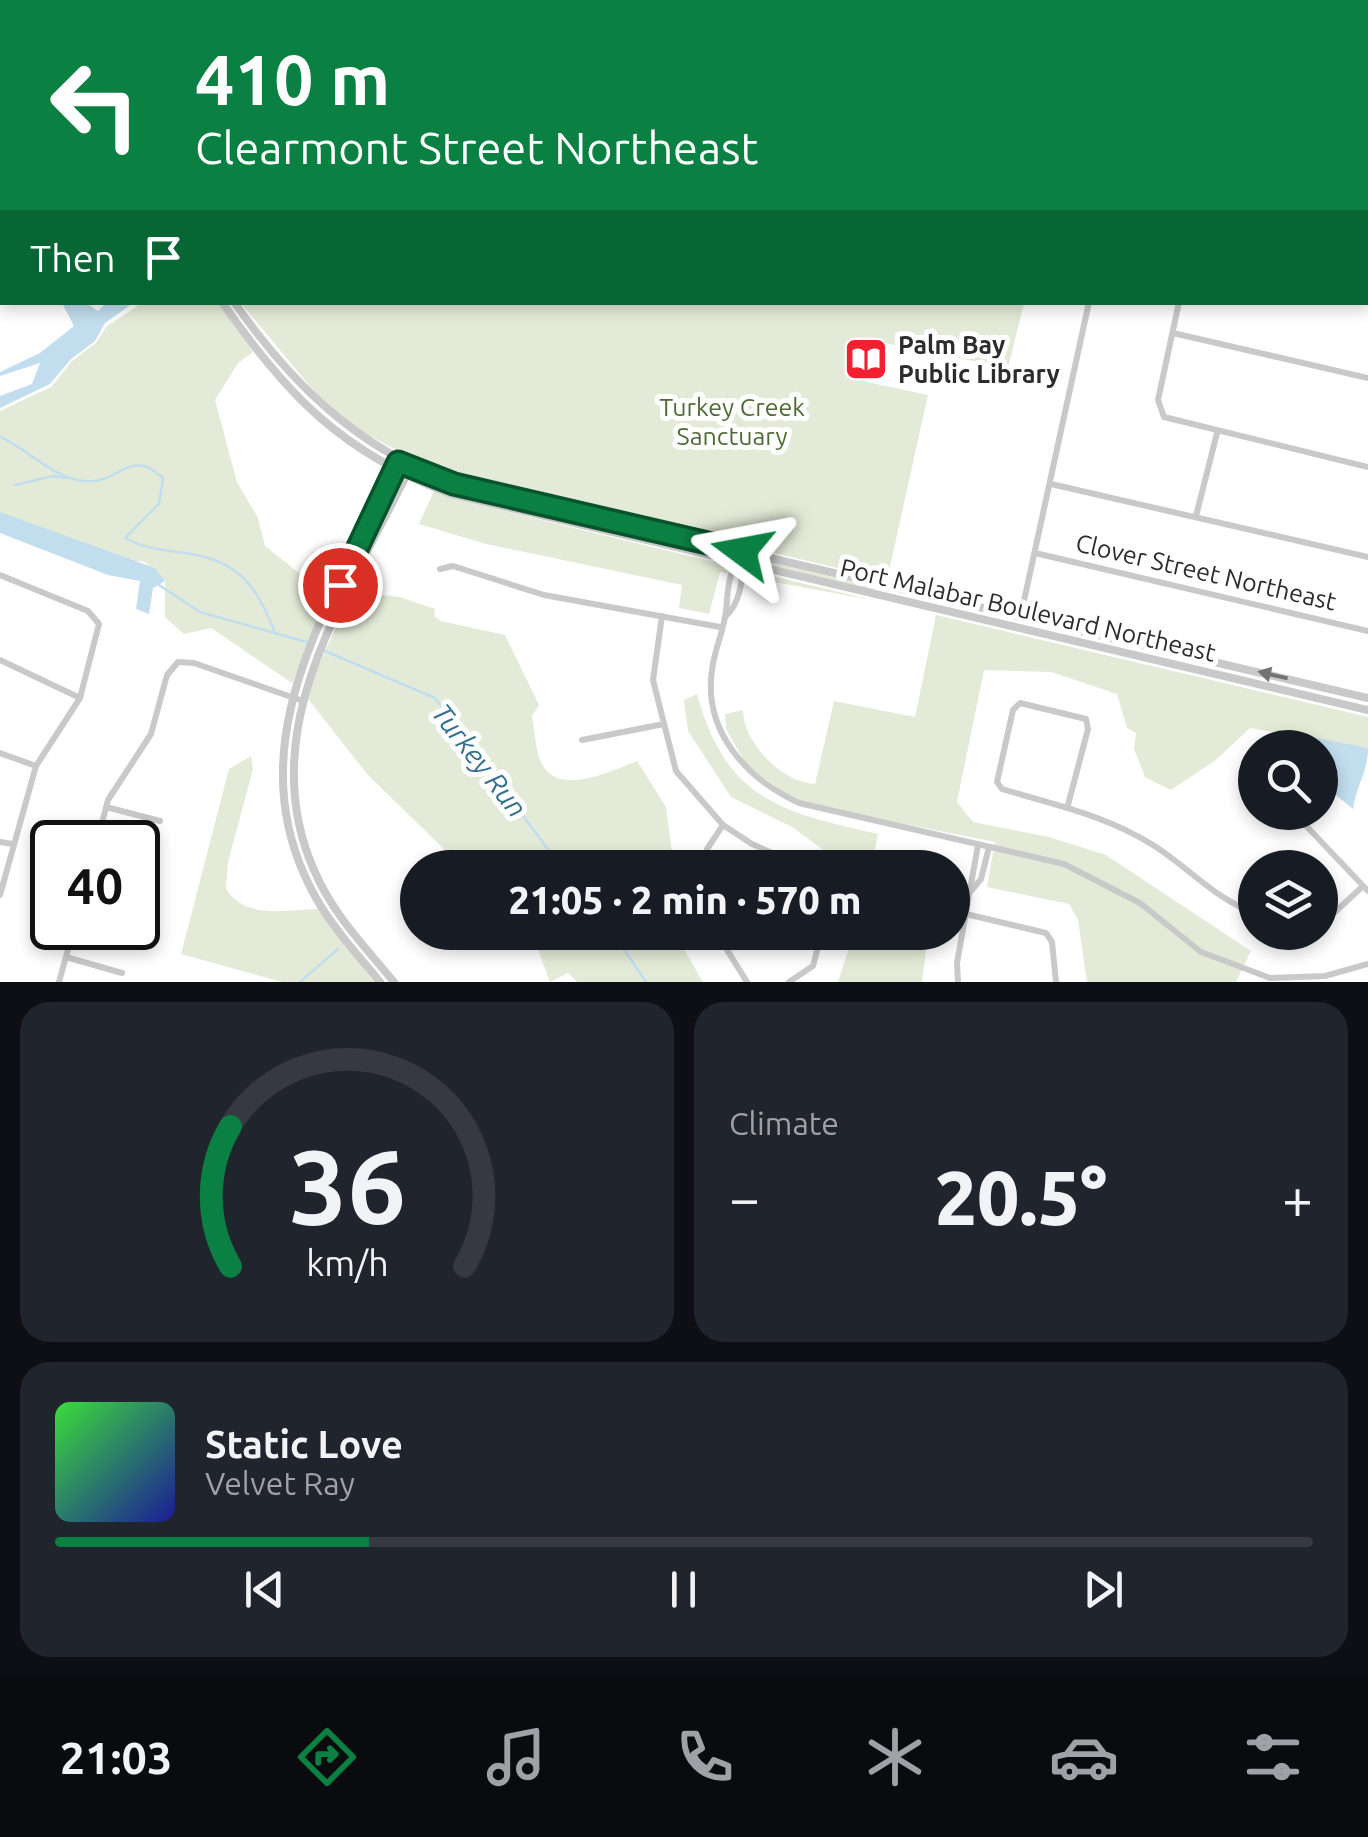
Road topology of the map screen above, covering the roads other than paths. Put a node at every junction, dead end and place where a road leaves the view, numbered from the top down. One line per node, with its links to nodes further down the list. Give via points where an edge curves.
1 (224, 305): 8 (street, Port Malabar Boulevard Northeast)
2 (236, 305): 7 (street, Port Malabar Boulevard Northeast)
3 (1088, 305): 16 (street)
4 (1179, 305): 5 (street)
5 (1173, 334): 6 (street); 9 (street, via 1158,400 1164,418)
6 (1368, 378)
7 (303, 390): 8 (street); 10 (street, Port Malabar Boulevard Northeast)
8 (294, 397): 11 (street, Port Malabar Boulevard Northeast)
9 (1217, 433): 13 (street); 17 (street)
10 (353, 434): 11 (street); 12 (street, Port Malabar Boulevard Northeast)
11 (346, 442): 14 (street, Port Malabar Boulevard Northeast)
12 (398, 462): 14 (street); 15 (street, Port Malabar Boulevard Northeast)
13 (1368, 467)
14 (394, 472): 15 (street, Port Malabar Boulevard Northeast); 32 (street)
15 (408, 472): 18 (street, Port Malabar Boulevard Northeast); 21 (street, Port Malabar Boulevard Northeast, via 451,494); 35 (street)
16 (1051, 484): 17 (street); 19 (street)
17 (1196, 516): 20 (street)
18 (742, 551): 21 (street); 24 (street, Port Malabar Boulevard Northeast)
19 (1035, 553): 27 (street); 30 (street, Clover Street Northeast)
20 (1368, 557)
21 (739, 563): 25 (street, Port Malabar Boulevard Northeast); 28 (street, via 737,600)
22 (440, 570): 26 (street, via 453,566 544,595)
23 (0, 575): 33 (street, via 96,616)
24 (938, 598): 25 (street); 27 (street, Port Malabar Boulevard Northeast)
25 (936, 609): 29 (street, Port Malabar Boulevard Northeast)
26 (662, 616): 28 (street); 37 (street, via 653,680)
27 (1021, 616): 29 (street); 34 (street, Port Malabar Boulevard Northeast, one-way to 27)
28 (720, 627): 49 (street, via 711,674 716,718 754,778 799,803)
29 (1018, 628): 36 (street, Port Malabar Boulevard Northeast)
30 (1368, 631)
31 (0, 660): 33 (street)
32 (290, 697): 35 (street); 41 (street, via 178,662 168,674 151,734); 69 (street, via 282,780 292,844 318,901)
33 (80, 698): 40 (street)
34 (1368, 698)
35 (300, 700): 70 (street, via 292,779 303,841 344,922)
36 (1368, 710)
37 (664, 724): 38 (street); 45 (street, via 676,771)
38 (582, 740)
39 (0, 753): 40 (street)
40 (36, 766): 48 (street)
41 (106, 806): 43 (street); 44 (street)
42 (1068, 806): 42 (street, via 999,786 1013,710 1020,703 1086,719); 58 (street, via 1153,845)
43 (102, 820)
44 (156, 820)
45 (723, 825): 51 (street); 52 (street)
46 (1309, 830): 55 (street)
47 (0, 842): 48 (street)
48 (13, 844): 57 (street)
49 (978, 845): 50 (street); 53 (street)
50 (989, 847): 54 (street); 66 (street, via 1064,864 1140,903 1201,952 1270,978 1325,976)
51 (707, 850)
52 (766, 850)
53 (972, 870): 54 (street); 56 (street)
54 (983, 872): 56 (street)
55 (1365, 889): 59 (street)
56 (970, 892)
57 (0, 895)
58 (1238, 905)
59 (1338, 908)
60 (970, 915): 74 (street, via 1049,934)
61 (68, 950): 65 (street)
62 (727, 950): 71 (street)
63 (817, 950): 72 (street, via 813,966)
64 (962, 950): 73 (street)
65 (66, 958): 67 (street); 68 (street)
66 (1368, 964)
67 (122, 973)
68 (58, 982)
69 (380, 982)
70 (394, 982)
71 (747, 982)
72 (789, 982)
73 (958, 982)
74 (1056, 982)

